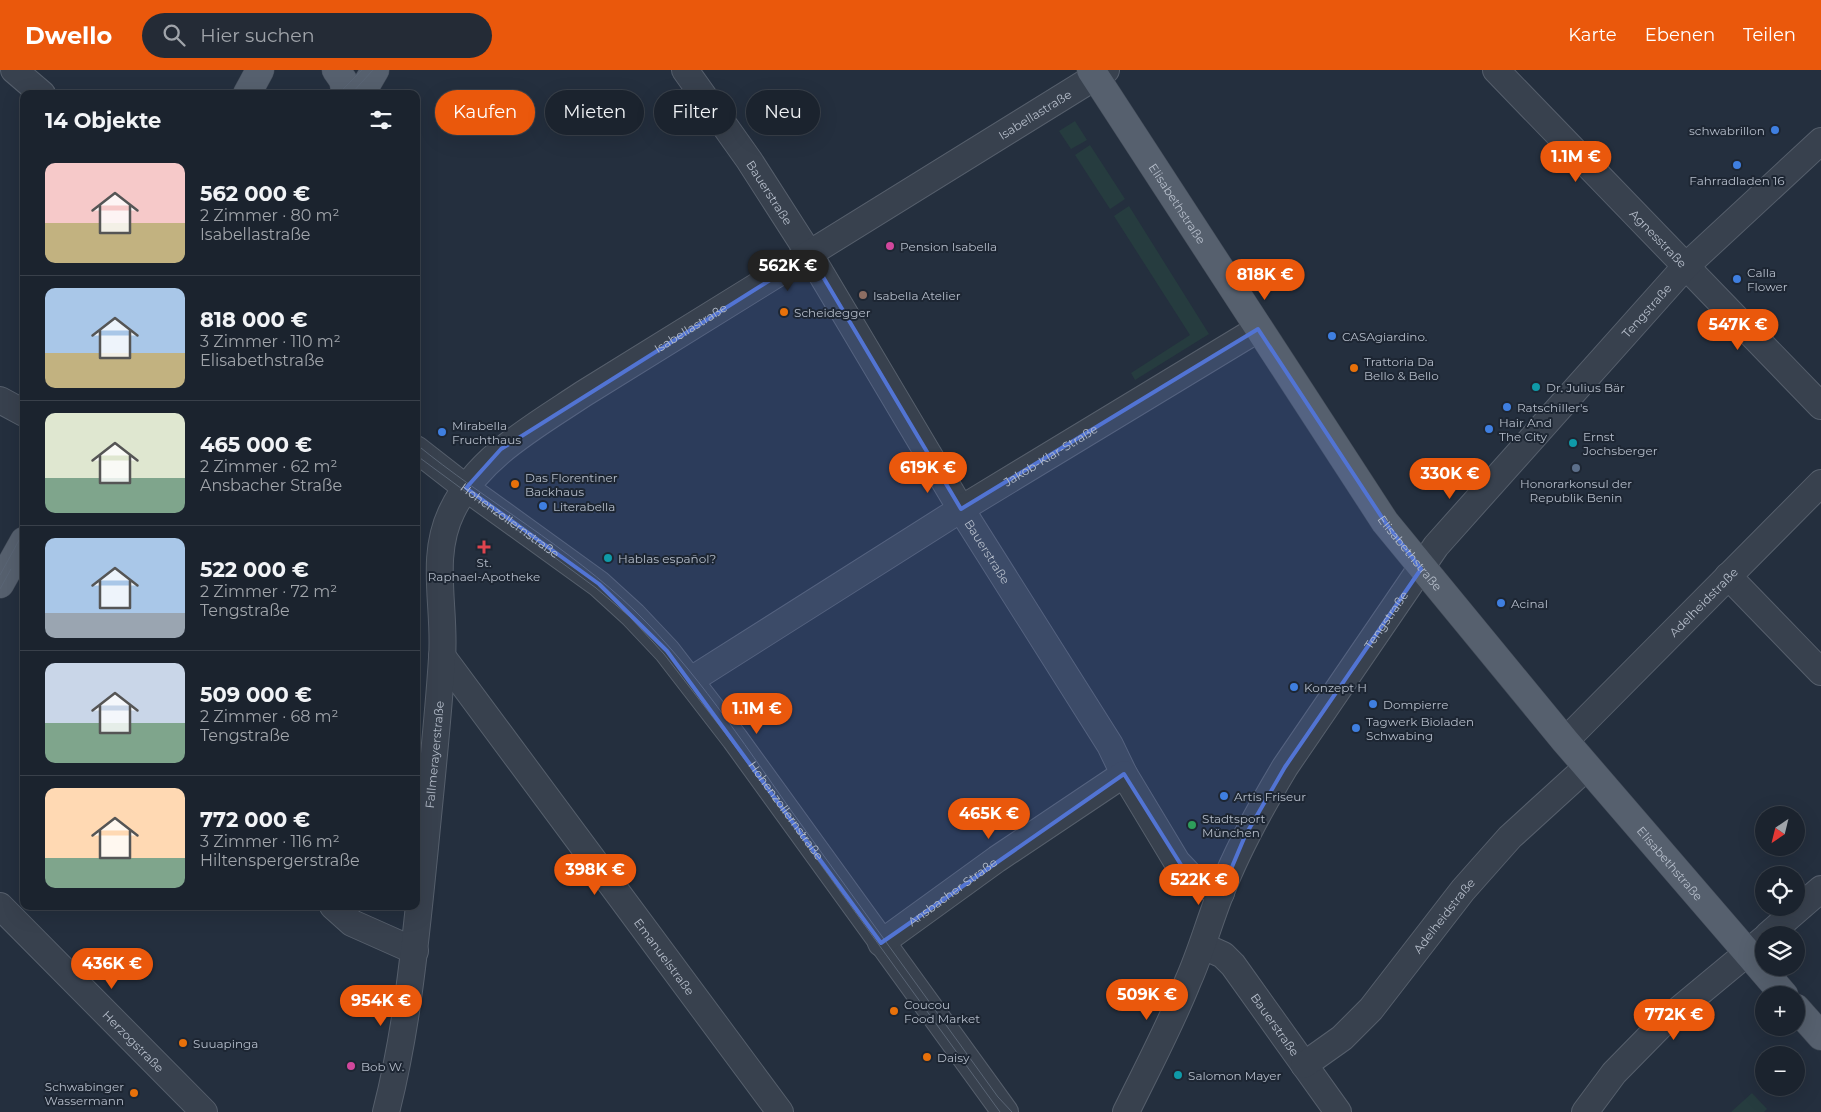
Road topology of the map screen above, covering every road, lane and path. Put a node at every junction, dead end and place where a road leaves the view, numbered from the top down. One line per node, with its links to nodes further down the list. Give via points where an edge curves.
1 (14, 70): 7 (street)
2 (336, 70): 8 (main road)
3 (375, 70): 9 (main road)
4 (1496, 70): 12 (street, Agnesstraße)
5 (690, 72): 11 (street, Bauerstraße)
6 (1097, 72): 11 (street, Isabellastraße); 13 (main road, Elisabethstraße)
7 (37, 90)
8 (345, 90)
9 (362, 90)
10 (1821, 141): 12 (street, Tengstraße)
11 (810, 255): 19 (street, Isabellastraße, via 583,394 501,449); 20 (street, Bauerstraße)
12 (1685, 267): 15 (street, Agnesstraße); 22 (street, Tengstraße, via 1436,546)
13 (1258, 329): 20 (street, Jakob-Klar-Straße); 22 (main road, Elisabethstraße, via 1385,522)
14 (0, 400): 16 (street)
15 (1821, 406)
16 (20, 412)
17 (420, 453): 19 (street, Hohenzollernstraße)
18 (1821, 483): 23 (street, Adelheidstraße)
19 (466, 488): 25 (street, Fallmerayerstraße, via 452,510 441,538); 27 (street, Hohenzollernstraße, via 614,597 668,651)
20 (961, 509): 27 (street, Jakob-Klar-Straße); 30 (street, Bauerstraße, via 1110,745)
21 (20, 548): 24 (main road)
22 (1422, 569): 28 (main road, Elisabethstraße); 32 (street, Tengstraße, via 1285,767 1246,836)
23 (1728, 576): 26 (street); 28 (street, Adelheidstraße)
24 (0, 584)
25 (442, 656): 33 (street, Fallmerayerstraße); 47 (street, Emanuelstraße)
26 (1821, 672)
27 (691, 680): 38 (street, Hohenzollernstraße)
28 (1565, 741): 29 (main road, Elisabethstraße)
29 (1587, 767): 40 (main road, Elisabethstraße); 44 (street, Adelheidstraße, via 1510,838 1464,890 1371,1009 1342,1038)
30 (1124, 774): 32 (street, Bauerstraße, via 1183,869 1195,881); 38 (street, Ansbacher Straße, via 997,859)
31 (1821, 890): 37 (street)
32 (1220, 893): 39 (street, Tengstraße)
33 (420, 896)
34 (0, 906): 45 (street, Herzogstraße)
35 (337, 910): 41 (street, via 352,923)
36 (419, 910): 41 (street, Fallmerayerstraße)
37 (1779, 926)
38 (882, 943): 48 (street, Hohenzollernstraße)
39 (1203, 946): 44 (street, Bauerstraße, via 1222,955 1233,965); 49 (street, Tengstraße)
40 (1755, 946): 51 (street, via 1664,1022 1614,1073)
41 (415, 951): 46 (street, Fallmerayerstraße)
42 (1805, 1018): 43 (main road)
43 (1821, 1036)
44 (1304, 1065): 50 (street, Bauerstraße)
45 (195, 1109)
46 (386, 1112)
47 (780, 1112)
48 (1005, 1112)
49 (1126, 1112)
50 (1338, 1112)
51 (1585, 1112)

